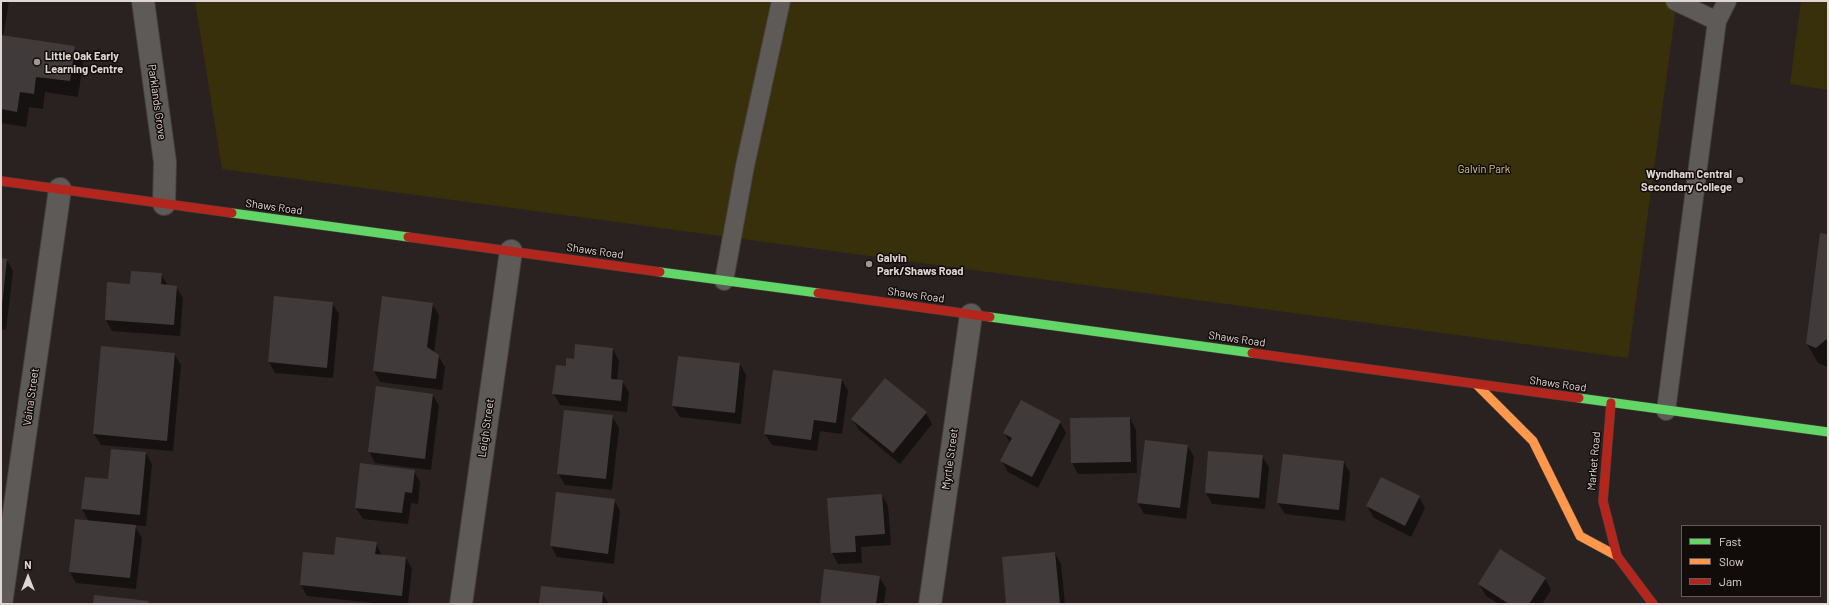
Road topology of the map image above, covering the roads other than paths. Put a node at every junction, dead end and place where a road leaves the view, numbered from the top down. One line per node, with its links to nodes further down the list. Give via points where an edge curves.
1 (143, 1): 9 (street, Parklands Grove, via 166,162)
2 (782, 1): 11 (lane, via 745,166)
3 (1675, 1): 6 (lane)
4 (1711, 1): 6 (lane)
5 (1726, 1): 6 (lane)
6 (1717, 21): 15 (lane)
7 (1, 181): 8 (street, Shaws Road)
8 (60, 189): 9 (street, Shaws Road); 18 (street, Vaina Street)
9 (164, 204): 10 (street, Shaws Road)
10 (511, 251): 11 (street, Shaws Road); 19 (street, Leigh Street)
11 (724, 281): 12 (street, Shaws Road)
12 (971, 315): 13 (street, Shaws Road); 20 (street, Myrtle Street)
13 (1477, 385): 14 (street, Shaws Road); 17 (street, via 1533,441 1580,536)
14 (1611, 403): 15 (street, Shaws Road); 17 (street, Market Road, via 1603,501)
15 (1666, 411): 16 (street, Shaws Road)
16 (1828, 432)
17 (1617, 556): 21 (street, Market Road)
18 (1, 604)
19 (461, 604)
20 (930, 604)
21 (1653, 604)

